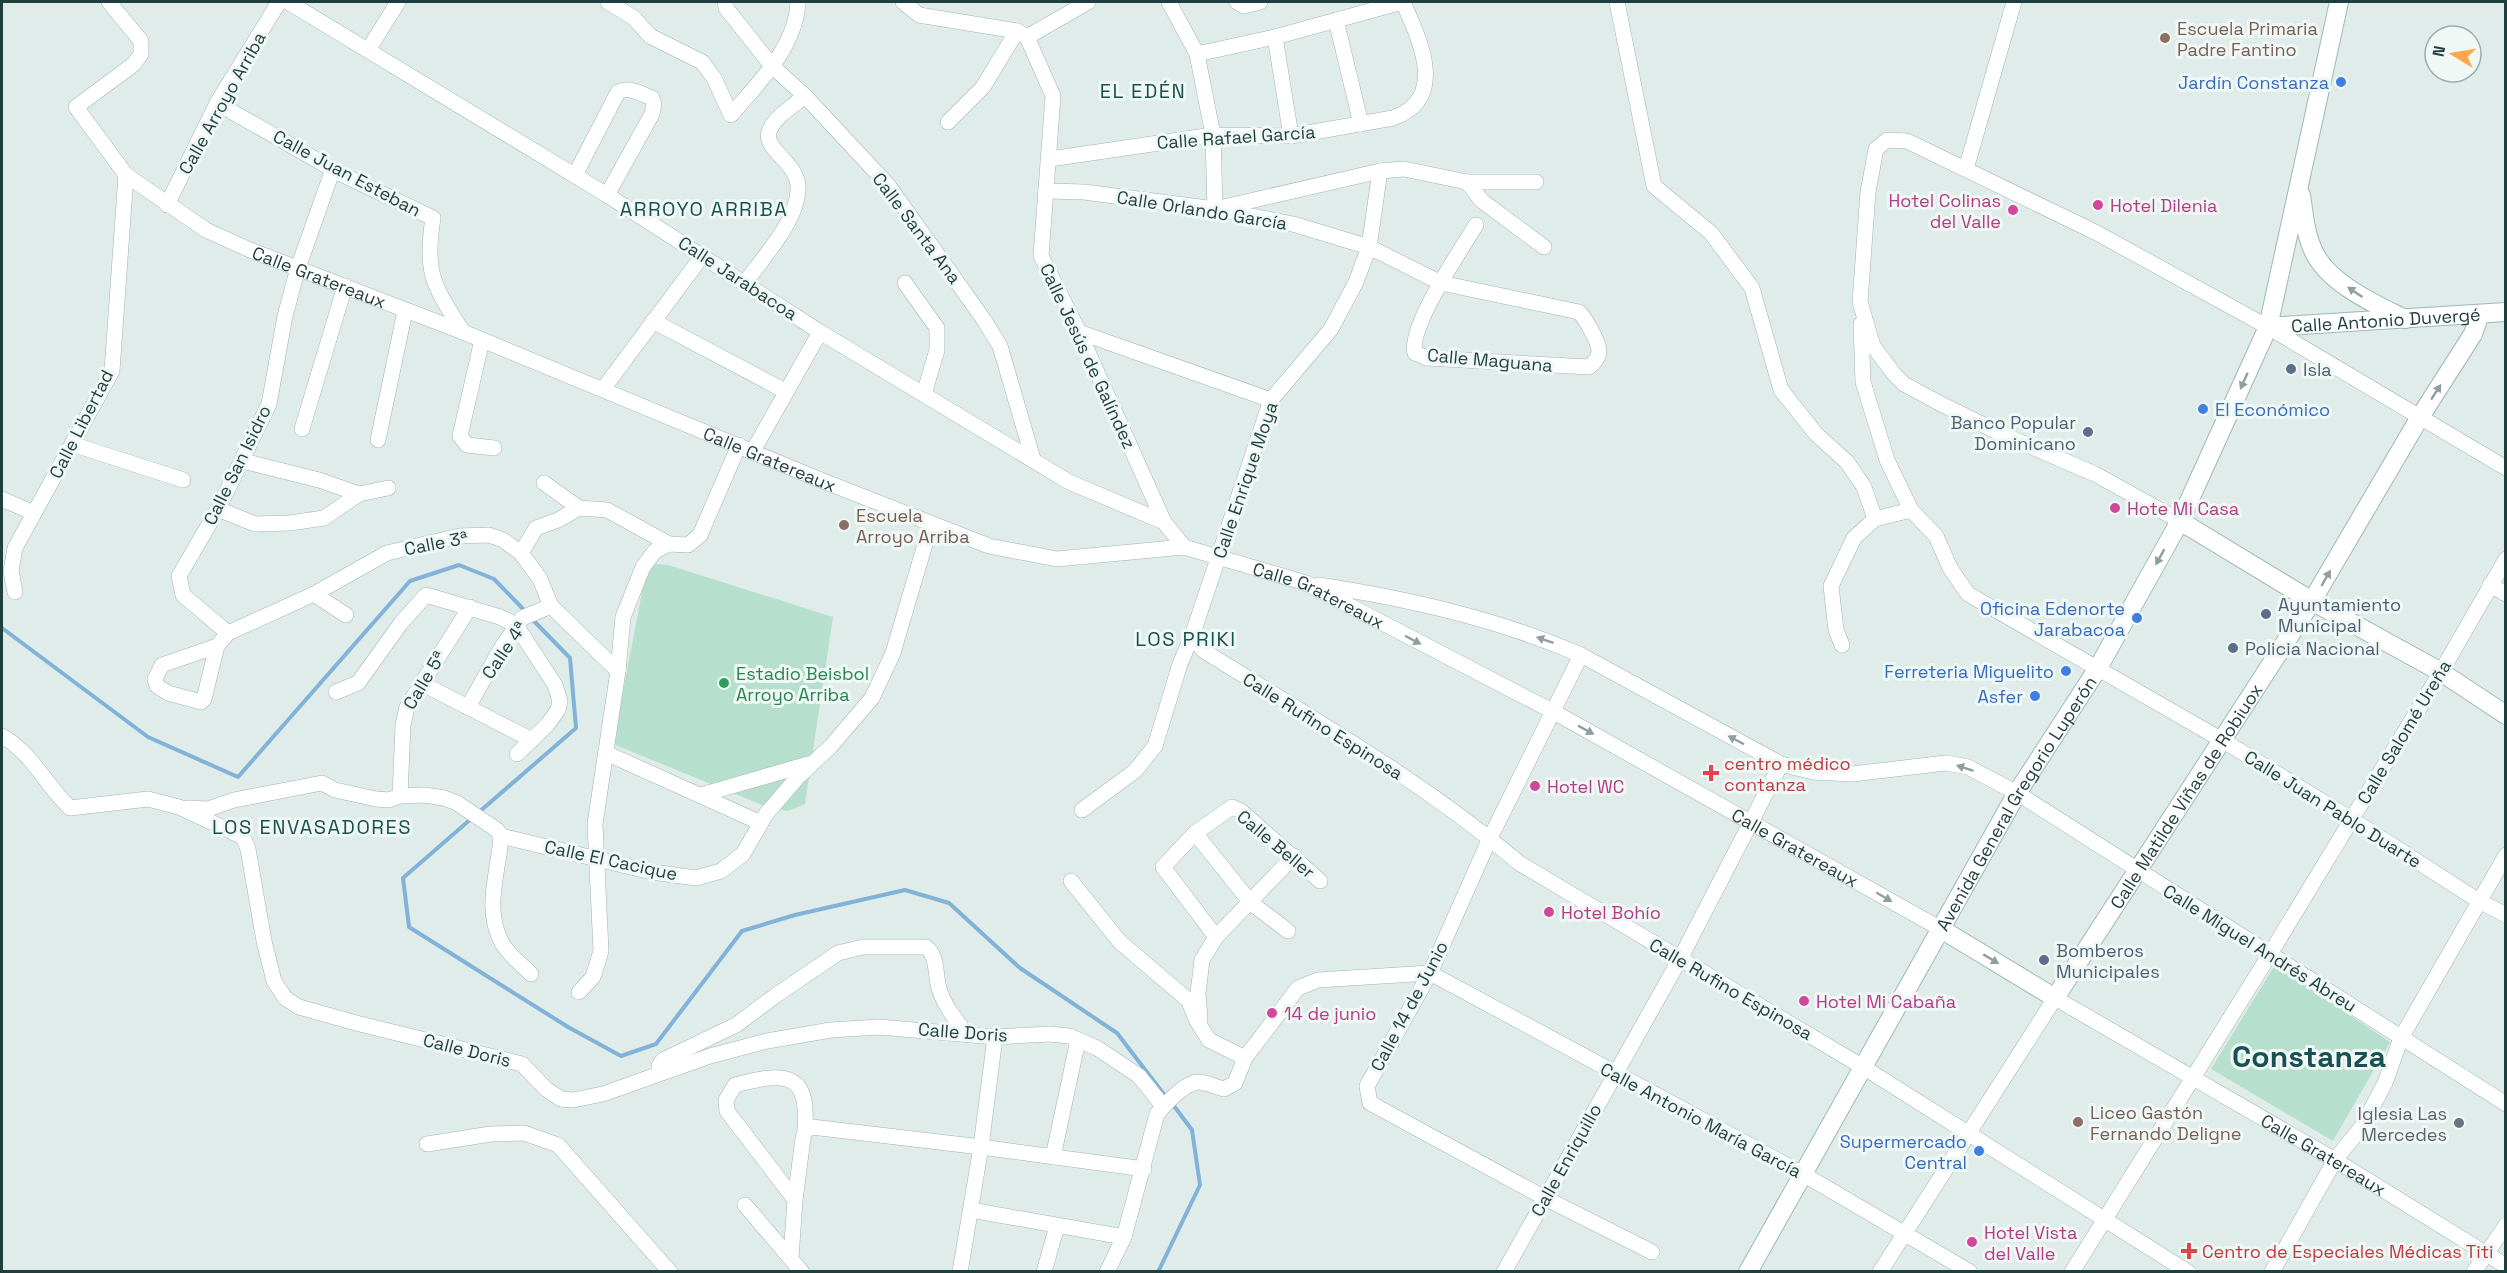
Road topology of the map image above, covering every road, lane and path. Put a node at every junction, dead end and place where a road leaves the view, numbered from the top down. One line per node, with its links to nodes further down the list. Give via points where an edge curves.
1 (109, 2): 33 (street, Calle Gratereaux, via 141,41 141,54 134,64 76,106)
2 (279, 2): 24 (street, Calle Arroyo Arriba)
3 (288, 2): 20 (street, Calle Jarabacoa)
4 (398, 2): 20 (street)
5 (608, 2): 22 (street, via 634,18 650,36 702,62 731,115)
6 (725, 2): 22 (street, Calle Santa Ana)
7 (798, 2): 22 (street, via 798,19 790,39)
8 (903, 2): 18 (street, via 920,15)
9 (1088, 2): 18 (street)
10 (1169, 2): 21 (street)
11 (1237, 2): 12 (street, via 1244,6)
12 (1260, 2)
13 (1402, 2): 17 (street); 26 (street, Calle Rafael García, via 1426,61 1422,93 1408,113)
14 (1617, 2): 85 (street, via 1654,186 1711,233 1752,288 1781,390 1816,434 1847,462 1864,487)
15 (2014, 2): 30 (street)
16 (2339, 2): 37 (main road, Avenida General Gregorio Luperón)
17 (1336, 20): 19 (street); 26 (street)
18 (1022, 34): 25 (street, via 983,87); 29 (street, Calle Jesús de Galíndez, via 1053,96)
19 (1275, 37): 21 (street); 28 (street)
20 (368, 50): 34 (street, Calle Jarabacoa)
21 (1197, 54): 27 (street)
22 (772, 66): 23 (street, Calle Santa Ana)
23 (805, 96): 47 (street, via 769,132 770,144 798,180 795,209); 73 (street, Calle Santa Ana, via 888,185 984,320 1000,346)
24 (217, 103): 31 (street, Calle Juan Esteban); 40 (street, Calle Arroyo Arriba)
25 (948, 122)
26 (1361, 124): 28 (street, Calle Rafael García)
27 (1213, 135): 28 (street, Calle Rafael García); 29 (street, Calle Rafael García); 41 (street)
28 (1291, 136)
29 (1050, 159): 38 (street, Calle Jesús de Galíndez)
30 (1966, 169): 51 (street, via 1907,141 1887,140 1876,149 1868,192); 58 (street, via 2095,232)
31 (333, 170): 46 (street, Calle San Isidro); 59 (street, Calle Juan Esteban, via 433,218 428,247 432,280)
32 (1380, 171): 35 (street, via 1404,169); 41 (street); 43 (street, Calle Enrique Moya)
33 (126, 175): 40 (street, Calle Gratereaux); 70 (street, Calle Libertad, via 112,370)
34 (574, 175): 39 (street, Calle Jarabacoa); 39 (street, via 618,92 631,90 652,98 652,114)
35 (1467, 182): 36 (street); 44 (street, via 1482,201)
36 (1536, 182)
37 (2299, 182): 56 (main road, one-way to 37, via 2354,293 2314,253); 58 (main road, Avenida General Gregorio Luperón)
38 (1046, 191): 41 (street, Calle Orlando García, via 1084,192); 61 (street, Calle Jesús de Galíndez, via 1041,256)
39 (607, 195): 45 (street, Calle Jarabacoa)
40 (167, 205): 46 (street, Calle Gratereaux, via 206,230)
41 (1215, 209): 43 (street, Calle Orlando García, via 1293,224)
42 (1476, 225): 49 (street, Calle Maguana)
43 (1369, 247): 49 (street, Calle Orlando García); 66 (street, Calle Enrique Moya, via 1331,329)
44 (1544, 248)
45 (703, 255): 47 (street, Calle Jarabacoa); 57 (street)
46 (298, 268): 50 (street, Calle Gratereaux); 74 (street, Calle San Isidro, via 269,404)
47 (745, 283): 60 (street, Calle Jarabacoa)
48 (905, 283): 65 (street, via 937,327 937,350)
49 (1441, 283): 52 (street, Calle Orlando García); 52 (street, Calle Maguana, via 1413,345 1415,353 1427,358 1589,367 1599,350 1585,317)
50 (345, 286): 53 (street, Calle Gratereaux); 68 (street)
51 (1860, 302): 83 (street, Calle Juan Pablo Duarte, via 1863,382 1887,460); 86 (street, via 1873,346 1904,384 2004,435 2095,474)
52 (1560, 308)
53 (405, 311): 59 (street, Calle Gratereaux); 69 (street)
54 (2505, 312): 55 (main road, Calle Antonio Duvergé)
55 (2480, 314): 56 (main road, Calle Antonio Duvergé); 67 (main road, Calle Matilde Viñas de Robiuox, one-way to 55, via 2473,334)
56 (2407, 319): 58 (main road, Calle Antonio Duvergé)
57 (653, 321): 63 (street); 64 (street)
58 (2268, 327): 67 (street); 86 (main road, Avenida General Gregorio Luperón, one-way to 86)
59 (463, 332): 62 (street, Calle Gratereaux)
60 (820, 332): 64 (street); 65 (street, Calle Jarabacoa)
61 (1079, 332): 66 (street); 87 (street, Calle Jesús de Galíndez)
62 (482, 339): 63 (street, Calle Gratereaux); 71 (street, via 460,436 467,445)
63 (603, 389): 72 (street, Calle Gratereaux)
64 (785, 391): 72 (street)
65 (924, 394): 73 (street, Calle Jarabacoa)
66 (1271, 400): 92 (street, Calle Enrique Moya)
67 (2420, 417): 75 (street); 99 (main road, Calle Matilde Viñas de Robiuox, one-way to 67)
68 (302, 429)
69 (378, 440)
70 (72, 444): 76 (street); 84 (street, Calle Libertad)
71 (494, 448)
72 (746, 448): 88 (street, Calle Gratereaux); 89 (street, via 700,535 688,545)
73 (1033, 459): 87 (street, Calle Jarabacoa, via 1069,482)
74 (243, 461): 79 (street); 82 (street, Calle San Isidro)
75 (2505, 468)
76 (183, 480)
77 (544, 483): 81 (street)
78 (388, 488): 79 (street)
79 (358, 494): 82 (street, via 324,518 290,523 255,524)
80 (2, 499): 84 (street)
81 (579, 508): 89 (street, via 607,510); 91 (street, via 536,528)
82 (218, 509): 104 (street, Calle San Isidro, via 179,576 183,595)
83 (1911, 510): 85 (street); 109 (street, Calle Juan Pablo Duarte, via 1936,536 1950,568 1968,594)
84 (34, 513): 94 (street, Calle Libertad, via 15,548)
85 (1875, 519): 106 (street, via 1854,538 1831,586 1836,630)
86 (2180, 521): 99 (main road); 109 (main road, Avenida General Gregorio Luperón, one-way to 109)
87 (1164, 522): 90 (street, Calle Jesús de Galíndez)
88 (931, 524): 90 (street, Calle Gratereaux, via 989,546 1057,559); 122 (street, via 893,653 872,698)
89 (669, 544): 110 (street, via 655,551 643,567 623,617)
90 (1184, 547): 92 (street, Calle Gratereaux)
91 (521, 553): 97 (street, Calle 3ª, via 489,535 459,536 387,553); 100 (street, Calle 3ª, via 540,579)
92 (1218, 556): 95 (street, Calle Gratereaux); 105 (street, Calle Enrique Moya)
93 (2505, 559): 96 (street, Calle Salomé Ureña)
94 (10, 583)
95 (1306, 583): 108 (street, Calle Miguel Andrés Abreu, one-way to 95, via 1548,640 1396,597); 115 (street, Calle Gratereaux, one-way to 115)
96 (2490, 585): 98 (street); 111 (street, Calle Salomé Ureña)
97 (314, 594): 102 (street); 104 (street, Calle 3ª)
98 (2505, 594)
99 (2312, 601): 111 (main road); 119 (main road, Calle Matilde Viñas de Robiuox)
100 (551, 606): 103 (street, Calle 4ª, via 522,618); 110 (street, Calle 3ª)
101 (470, 607): 103 (street); 112 (street, Calle 5ª); 113 (street, via 426,595 358,683)
102 (346, 615)
103 (516, 625): 114 (street, Calle 4ª); 118 (street, via 555,685 560,701 548,724)
104 (228, 633): 107 (street, Calle 3ª)
105 (1192, 636): 128 (street, Calle Enrique Moya, via 1155,746 1135,771); 134 (street, Calle Rufino Espinosa, via 1204,651 1387,765)
106 (1842, 645)
107 (217, 646)
108 (1581, 654): 115 (street, Calle 14 de Junio); 123 (street, Calle Miguel Andrés Abreu, one-way to 108)
109 (2098, 668): 119 (street, Calle Juan Pablo Duarte); 124 (main road, Avenida General Gregorio Luperón)
110 (618, 670): 120 (street)
111 (2441, 672): 116 (main road); 129 (street, Calle Salomé Ureña)
112 (421, 683): 114 (street); 126 (street, Calle 5ª, via 404,716)
113 (336, 692)
114 (468, 707): 118 (street)
115 (1554, 712): 130 (street, Calle Gratereaux, one-way to 130); 134 (street, Calle 14 de Junio)
116 (2505, 714)
117 (2, 736): 127 (street, Calle Doris, via 26,755 70,808 140,798)
118 (530, 739): 121 (street)
119 (2222, 740): 129 (street, Calle Juan Pablo Duarte); 138 (main road, Calle Matilde Viñas de Robiuox)
120 (606, 753): 125 (street); 137 (street, via 595,824)
121 (517, 754)
122 (814, 762): 125 (street); 131 (street)
123 (1781, 764): 124 (street, Calle Miguel Andrés Abreu, one-way to 123, via 1968,767 1946,763 1852,774 1813,772); 130 (street, Calle Enriquillo)
124 (2018, 793): 138 (street, Calle Miguel Andrés Abreu); 144 (main road, Avenida General Gregorio Luperón)
125 (701, 795): 131 (street)
126 (399, 796): 127 (street, via 376,799 318,783 207,809); 133 (street, via 424,795 457,803)
127 (180, 807): 160 (street, Calle Doris, via 243,837 274,981 285,998 299,1006 522,1064 561,1099 603,1094)
128 (1082, 810)
129 (2351, 819): 141 (street, Calle Juan Pablo Duarte); 147 (street, Calle Salomé Ureña)
130 (1751, 821): 144 (street, Calle Gratereaux, one-way to 144); 148 (street, Calle Enriquillo)
131 (760, 823): 137 (street, Calle El Cacique, via 744,854 721,871 696,878)
132 (1195, 833): 136 (street, Calle Beller, via 1232,807); 142 (street); 146 (street, Calle Beller, via 1163,867)
133 (501, 836): 137 (street, Calle El Cacique); 150 (street, via 491,904 494,925 503,945)
134 (1490, 838): 148 (street, Calle Rufino Espinosa, via 1519,862); 149 (street, Calle 14 de Junio)
135 (2505, 855): 141 (street)
136 (1294, 856): 140 (street, Calle Beller); 142 (street)
137 (597, 860): 151 (street, via 601,951 593,977)
138 (2137, 870): 147 (street, Calle Miguel Andrés Abreu); 152 (main road, Calle Matilde Viñas de Robiuox)
139 (1071, 881): 153 (street, via 1120,942 1188,1000)
140 (1320, 881)
141 (2479, 901): 143 (street, Calle Juan Pablo Duarte); 156 (street)
142 (1251, 903): 145 (street); 146 (street)
143 (2505, 915)
144 (1941, 929): 152 (main road, Calle Gratereaux, one-way to 152); 159 (main road, Avenida General Gregorio Luperón)
145 (1288, 931)
146 (1216, 937): 153 (street, via 1202,960 1198,993)
147 (2270, 954): 156 (street, Calle Miguel Andrés Abreu); 162 (street, Calle Salomé Ureña)
148 (1680, 959): 159 (street, Calle Rufino Espinosa); 161 (street, Calle Enriquillo)
149 (1430, 973): 158 (street, via 1318,980 1298,988); 161 (street, Calle Antonio María García); 173 (street, Calle 14 de Junio, via 1367,1086 1370,1103)
150 (531, 974)
151 (579, 992)
152 (2055, 998): 162 (street, Calle Gratereaux); 166 (street, Calle Matilde Viñas de Robiuox)
153 (1201, 1028): 158 (street, via 1209,1040)
154 (966, 1033): 155 (street, Calle Doris); 160 (street, Calle Doris, via 879,1027 831,1030 767,1041); 160 (street, via 939,989 930,950 863,946 838,953 736,1025 663,1060)
155 (995, 1037): 157 (street, Calle Doris, via 1050,1034); 168 (street)
156 (2401, 1038): 163 (street, Calle Miguel Andrés Abreu); 170 (street, via 2385,1083 2363,1125)
157 (1078, 1040): 164 (street, Calle Doris, via 1139,1076); 169 (street)
158 (1245, 1058): 164 (street, via 1230,1088 1192,1083)
159 (1863, 1066): 166 (street, Calle Rufino Espinosa); 172 (main road, Avenida General Gregorio Luperón)
160 (659, 1073)
161 (1614, 1073): 172 (street, Calle Antonio María García); 173 (street, Calle Enriquillo)
162 (2192, 1078): 170 (street, Calle Gratereaux); 177 (street, Calle Salomé Ureña)
163 (2505, 1104)
164 (1163, 1106): 171 (street, via 1157,1114)
165 (806, 1130): 168 (street, via 812,1127); 174 (street); 174 (street, via 804,1099 797,1085 788,1080 779,1076 735,1084 730,1091 727,1112)
166 (1968, 1132): 177 (street, Calle Rufino Espinosa); 180 (street, Calle Matilde Viñas de Robiuox)
167 (427, 1144): 186 (street, via 524,1133 558,1145)
168 (981, 1147): 169 (street); 176 (street)
169 (1053, 1157): 171 (street)
170 (2335, 1160): 183 (street, Calle Gratereaux); 197 (street)
171 (1144, 1169): 181 (street)
172 (1803, 1174): 180 (street, Calle Antonio María García); 192 (main road, Avenida General Gregorio Luperón)
173 (1545, 1198): 182 (street, Calle 14 de Junio); 191 (street, Calle Enriquillo)
174 (795, 1200): 184 (street)
175 (745, 1205): 184 (street)
176 (971, 1210): 179 (street); 188 (street)
177 (2104, 1218): 195 (street, Calle Salomé Ureña); 196 (street, Calle Rufino Espinosa)
178 (2505, 1225): 183 (street)
179 (1057, 1226): 181 (street); 189 (street)
180 (1905, 1234): 193 (street, Calle Matilde Viñas de Robiuox); 194 (street, Calle Antonio María García)
181 (1124, 1237): 190 (street)
182 (1652, 1252)
183 (2487, 1255): 185 (street, Calle Gratereaux); 198 (street)
184 (791, 1258): 187 (street)
185 (2505, 1266)
186 (670, 1272)
187 (802, 1272)
188 (960, 1272)
189 (1044, 1272)
190 (1107, 1272)
191 (1504, 1272)
192 (1748, 1272)
193 (1880, 1272)
194 (1970, 1272)
195 (2072, 1272)
196 (2188, 1272)
197 (2272, 1272)
198 (2474, 1272)

